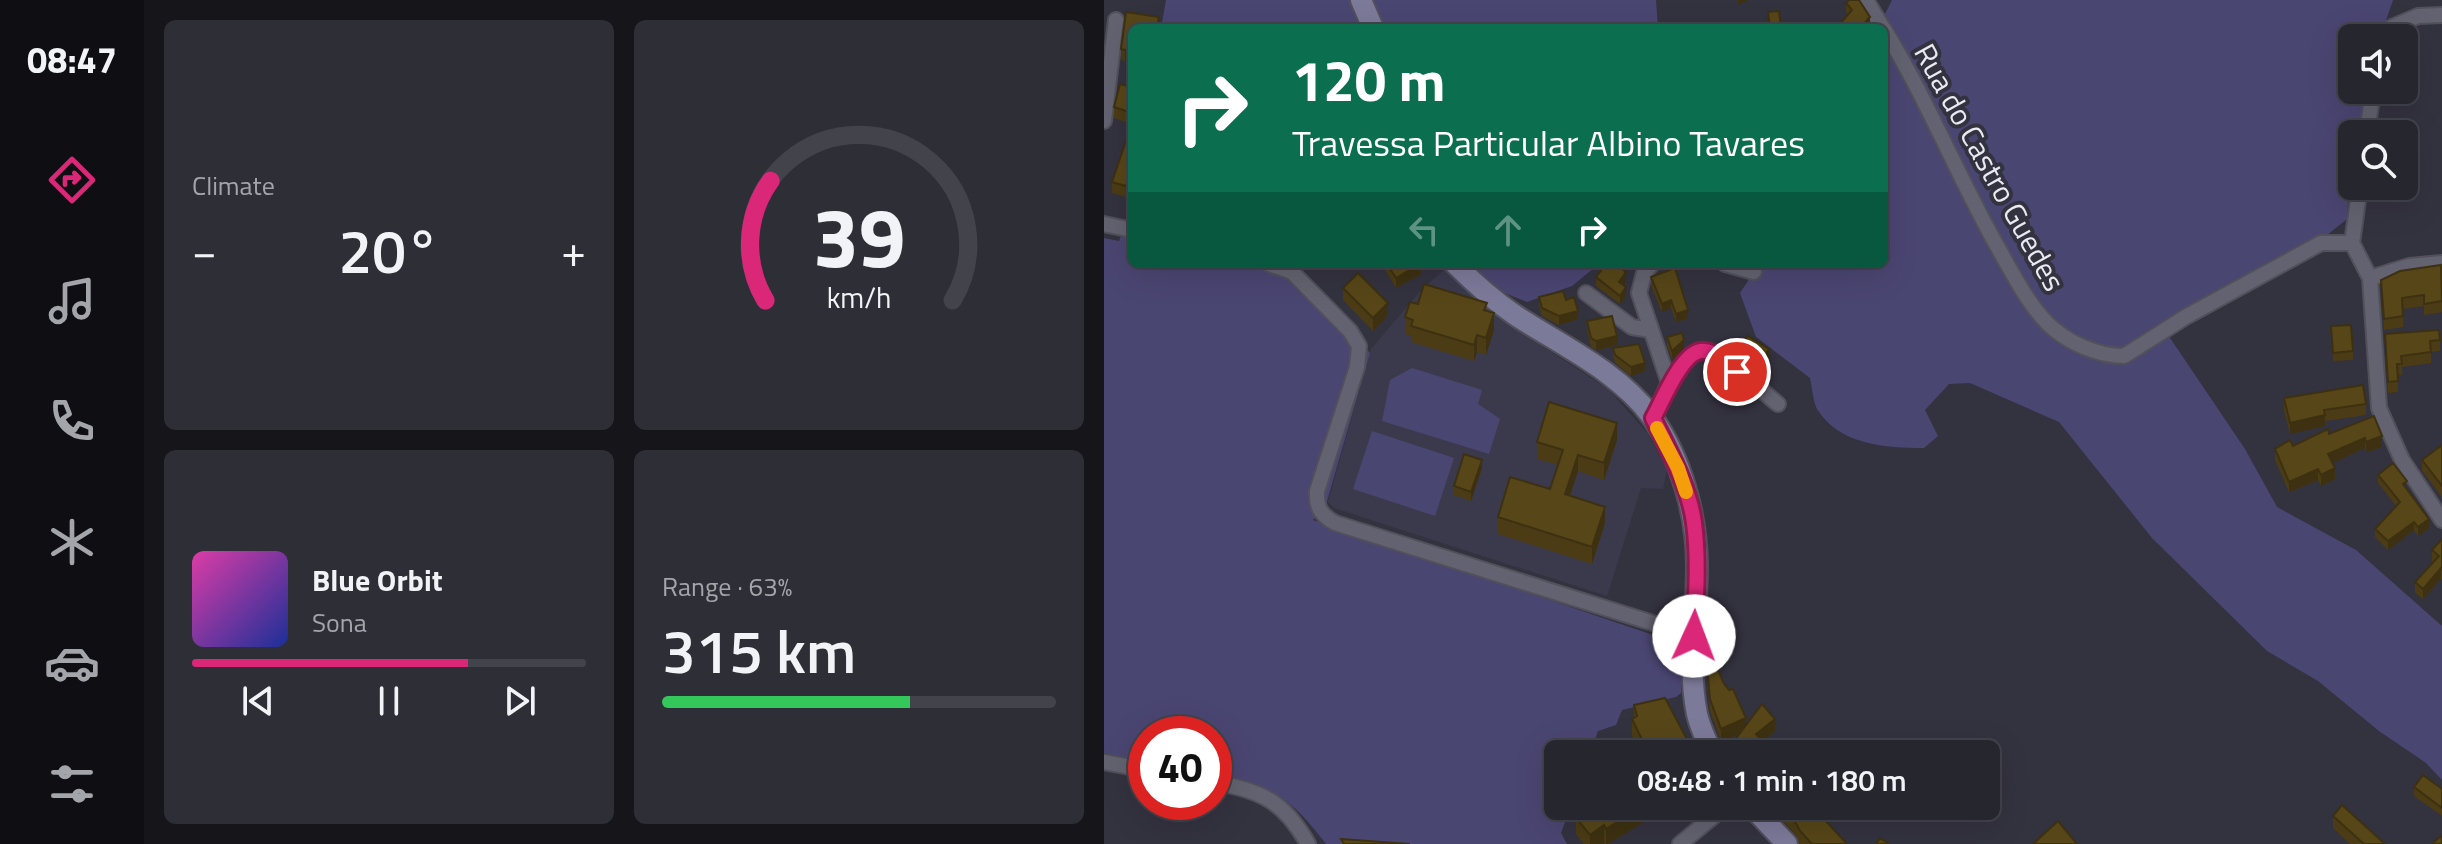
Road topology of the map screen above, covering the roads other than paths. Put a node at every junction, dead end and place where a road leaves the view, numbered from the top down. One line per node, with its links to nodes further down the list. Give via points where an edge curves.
1 (1361, 0): 5 (street)
2 (1866, 0): 6 (street, Rua do Castro Guedes)
3 (2442, 15): 7 (street, via 2418,16)
4 (1116, 20): 9 (street)
5 (1371, 24)
6 (1881, 24)
7 (2405, 24)
8 (1888, 35): 13 (street, Rua do Castro Guedes, via 2020,285 2048,324 2083,347 2124,356 2321,243)
9 (1104, 121)
10 (2358, 200): 13 (street)
11 (1104, 224): 12 (street)
12 (1128, 229)
13 (2352, 243): 20 (street)
14 (2442, 263): 20 (street)
15 (1280, 268): 27 (street, via 1303,281 1359,346 1317,491 1323,516)
16 (1459, 268): 25 (street, via 1513,314 1608,374)
17 (1648, 268): 22 (street, via 1639,293)
18 (1740, 268): 19 (street)
19 (1754, 272)
20 (2370, 278): 26 (street, via 2379,408 2395,447)
21 (1586, 293): 22 (street, via 1632,327)
22 (1651, 330): 23 (street)
23 (1669, 383): 24 (street, via 1703,350); 25 (street)
24 (1778, 404)
25 (1653, 418): 27 (street, via 1678,468 1694,520)
26 (2442, 520)
27 (1694, 636): 28 (street, via 1697,717)
28 (1706, 740)
29 (1104, 762): 30 (street)
30 (1128, 767)
31 (1232, 785): 34 (street, via 1276,803 1294,818)
32 (1709, 820): 35 (street)
33 (1764, 820): 36 (street)
34 (1308, 844)
35 (1680, 844)
36 (1787, 844)

